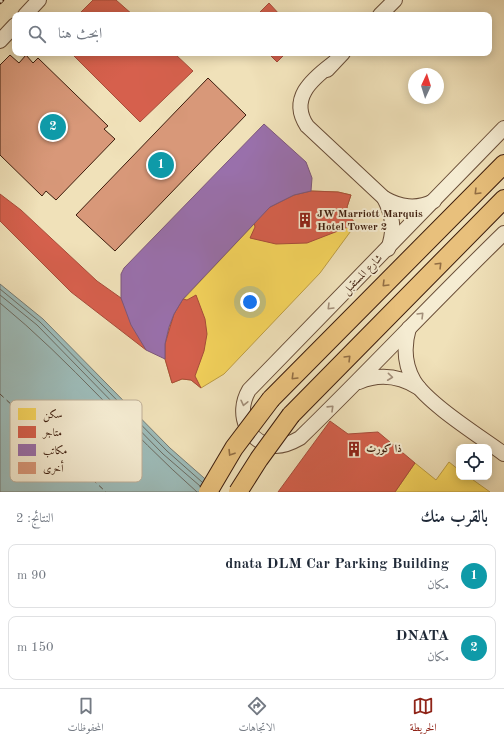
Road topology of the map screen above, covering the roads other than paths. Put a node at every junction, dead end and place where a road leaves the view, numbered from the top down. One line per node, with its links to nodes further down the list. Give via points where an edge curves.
1 (39, 0): 3 (street)
2 (395, 0): 4 (street)
3 (28, 12)
4 (383, 12)
5 (12, 28): 6 (street)
6 (0, 41)
7 (340, 56): 10 (street, via 314,89 309,109 314,125 334,150)
8 (504, 128): 12 (street, شارع المستقبل)
9 (503, 165): 19 (main road, شارع المستقبل, one-way to 19, bridge, via 271,399 234,448)
10 (384, 198): 12 (street, via 410,207); 14 (street, via 392,218 393,229)
11 (504, 199): 20 (main road, one-way to 11, bridge, via 291,416)
12 (436, 200): 14 (street, شارع المستقبل)
13 (504, 233): 15 (street, شارع المستقبل, one-way to 13)
14 (387, 251): 16 (street, شارع المستقبل, one-way to 16, via 249,390 242,409 245,424 255,437 265,444 289,444 300,438)
15 (409, 327): 16 (street, شارع المستقبل); 17 (street, via 406,360 414,381)
16 (357, 383): 17 (street, one-way to 17, via 376,377 395,377)
17 (421, 390): 18 (street)
18 (504, 454)
19 (208, 492)
20 (238, 492)

